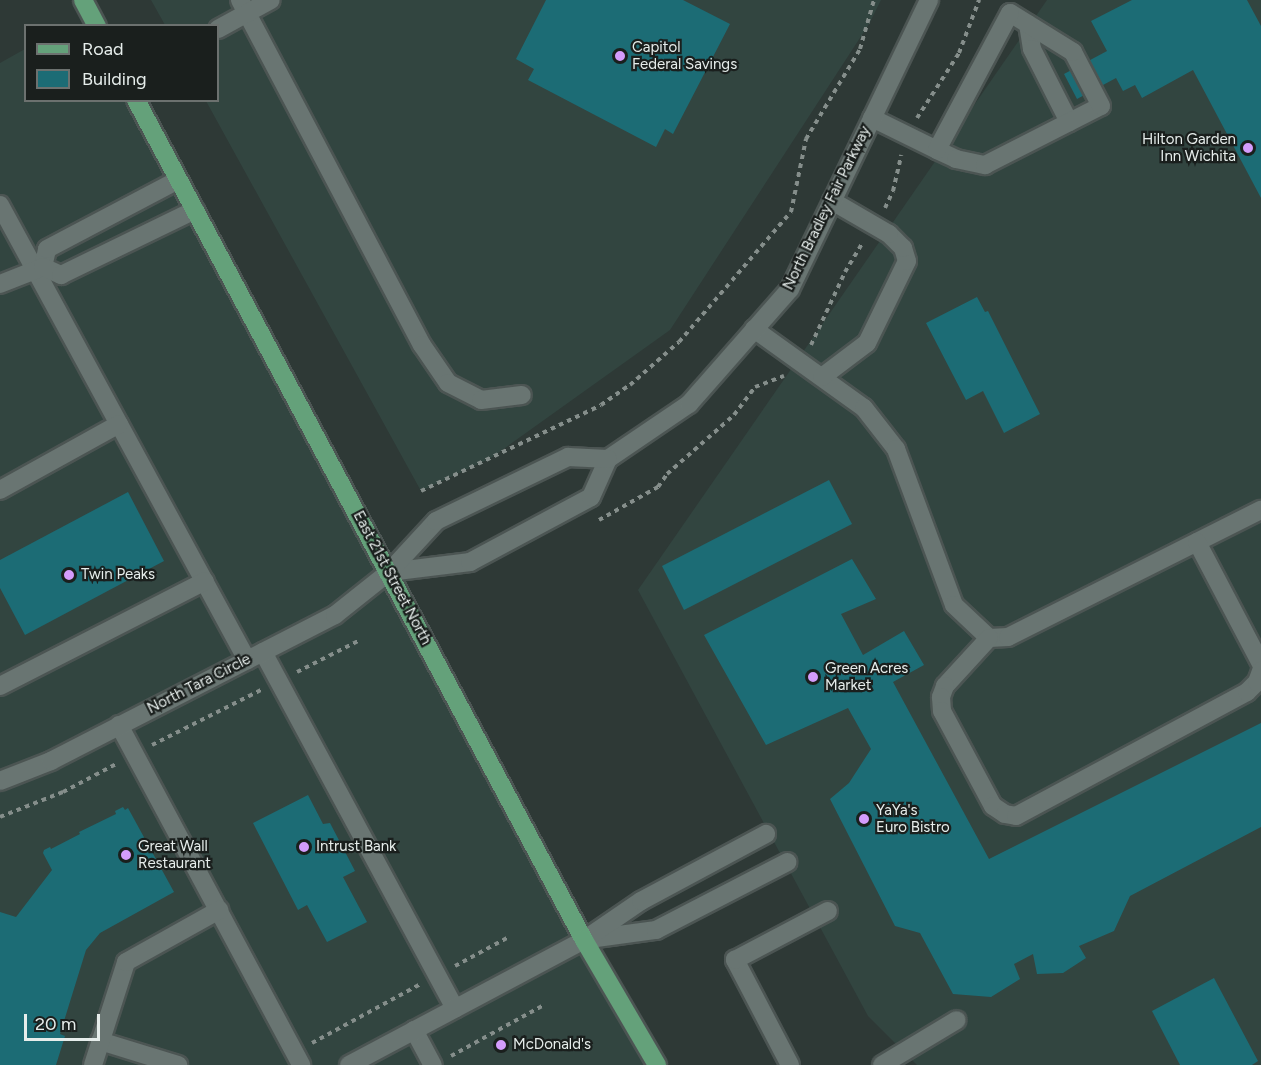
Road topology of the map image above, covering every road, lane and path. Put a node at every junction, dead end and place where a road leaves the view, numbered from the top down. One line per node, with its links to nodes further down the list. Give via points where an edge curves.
1 (83, 0): 6 (main road)
2 (271, 0): 5 (street)
3 (874, 0): 25 (path, via 861,49 806,139 791,212 679,342 602,405)
4 (929, 0): 10 (street, North Bradley Fair Parkway)
5 (244, 6): 8 (street); 21 (street, via 417,337 448,383 481,400)
6 (96, 24)
7 (1028, 24): 11 (street, via 1032,49); 11 (street, via 1073,52 1101,106); 12 (street, via 1010,13)
8 (219, 28)
9 (137, 102): 13 (main road, East 21st Street North)
10 (872, 118): 12 (street); 14 (street, North Bradley Fair Parkway)
11 (1069, 122): 12 (street, via 985,165)
12 (937, 150)
13 (178, 180): 16 (main road, East 21st Street North); 17 (street, via 46,249)
14 (832, 201): 19 (street, North Bradley Fair Parkway, via 790,289); 20 (street, via 889,234 903,248 907,261 867,343)
15 (0, 205): 17 (street)
16 (195, 210): 17 (street, via 61,275); 28 (main road, East 21st Street North)
17 (39, 269): 18 (street); 22 (street)
18 (0, 284)
19 (754, 329): 20 (street); 23 (street, North Bradley Fair Parkway, via 689,404)
20 (822, 377): 30 (street, via 864,408 896,449 954,605)
21 (522, 395)
22 (119, 424): 24 (street); 29 (street)
23 (608, 459): 28 (street, via 568,457 436,520); 28 (street, via 591,497 470,562)
24 (0, 490)
25 (422, 491)
26 (1261, 510): 27 (street)
27 (1197, 542): 30 (street, via 1008,637); 33 (street)
28 (389, 572): 32 (street, North Tara Circle, via 335,615); 46 (main road, East 21st Street North)
29 (205, 581): 32 (street); 35 (street)
30 (989, 638): 34 (street, via 945,686 942,711 993,806 1016,816 1247,692)
31 (358, 641): 36 (path)
32 (255, 656): 36 (street); 37 (street, North Tara Circle)
33 (1261, 664)
34 (1261, 671)
35 (2, 680)
36 (279, 681): 38 (path); 47 (street)
37 (119, 725): 38 (street); 39 (street, North Tara Circle, via 51,761)
38 (135, 754): 40 (path, via 63,792); 43 (street)
39 (0, 781)
40 (0, 817)
41 (766, 834): 46 (street, via 641,901)
42 (788, 862): 46 (street, via 656,930)
43 (219, 910): 52 (street, via 126,962); 58 (street)
44 (828, 911): 60 (street, via 735,960)
45 (507, 938): 47 (path)
46 (584, 940): 49 (street); 55 (main road, East 21st Street North)
47 (438, 975): 49 (street); 53 (path)
48 (542, 1006): 54 (path)
49 (455, 1009): 51 (street)
50 (957, 1020): 61 (street)
51 (414, 1030): 54 (street); 59 (street)
52 (100, 1041): 56 (street); 57 (street)
53 (306, 1047)
54 (439, 1062)
55 (652, 1062)
56 (93, 1065)
57 (178, 1065)
58 (301, 1065)
59 (349, 1065)
60 (790, 1065)
61 (882, 1065)

